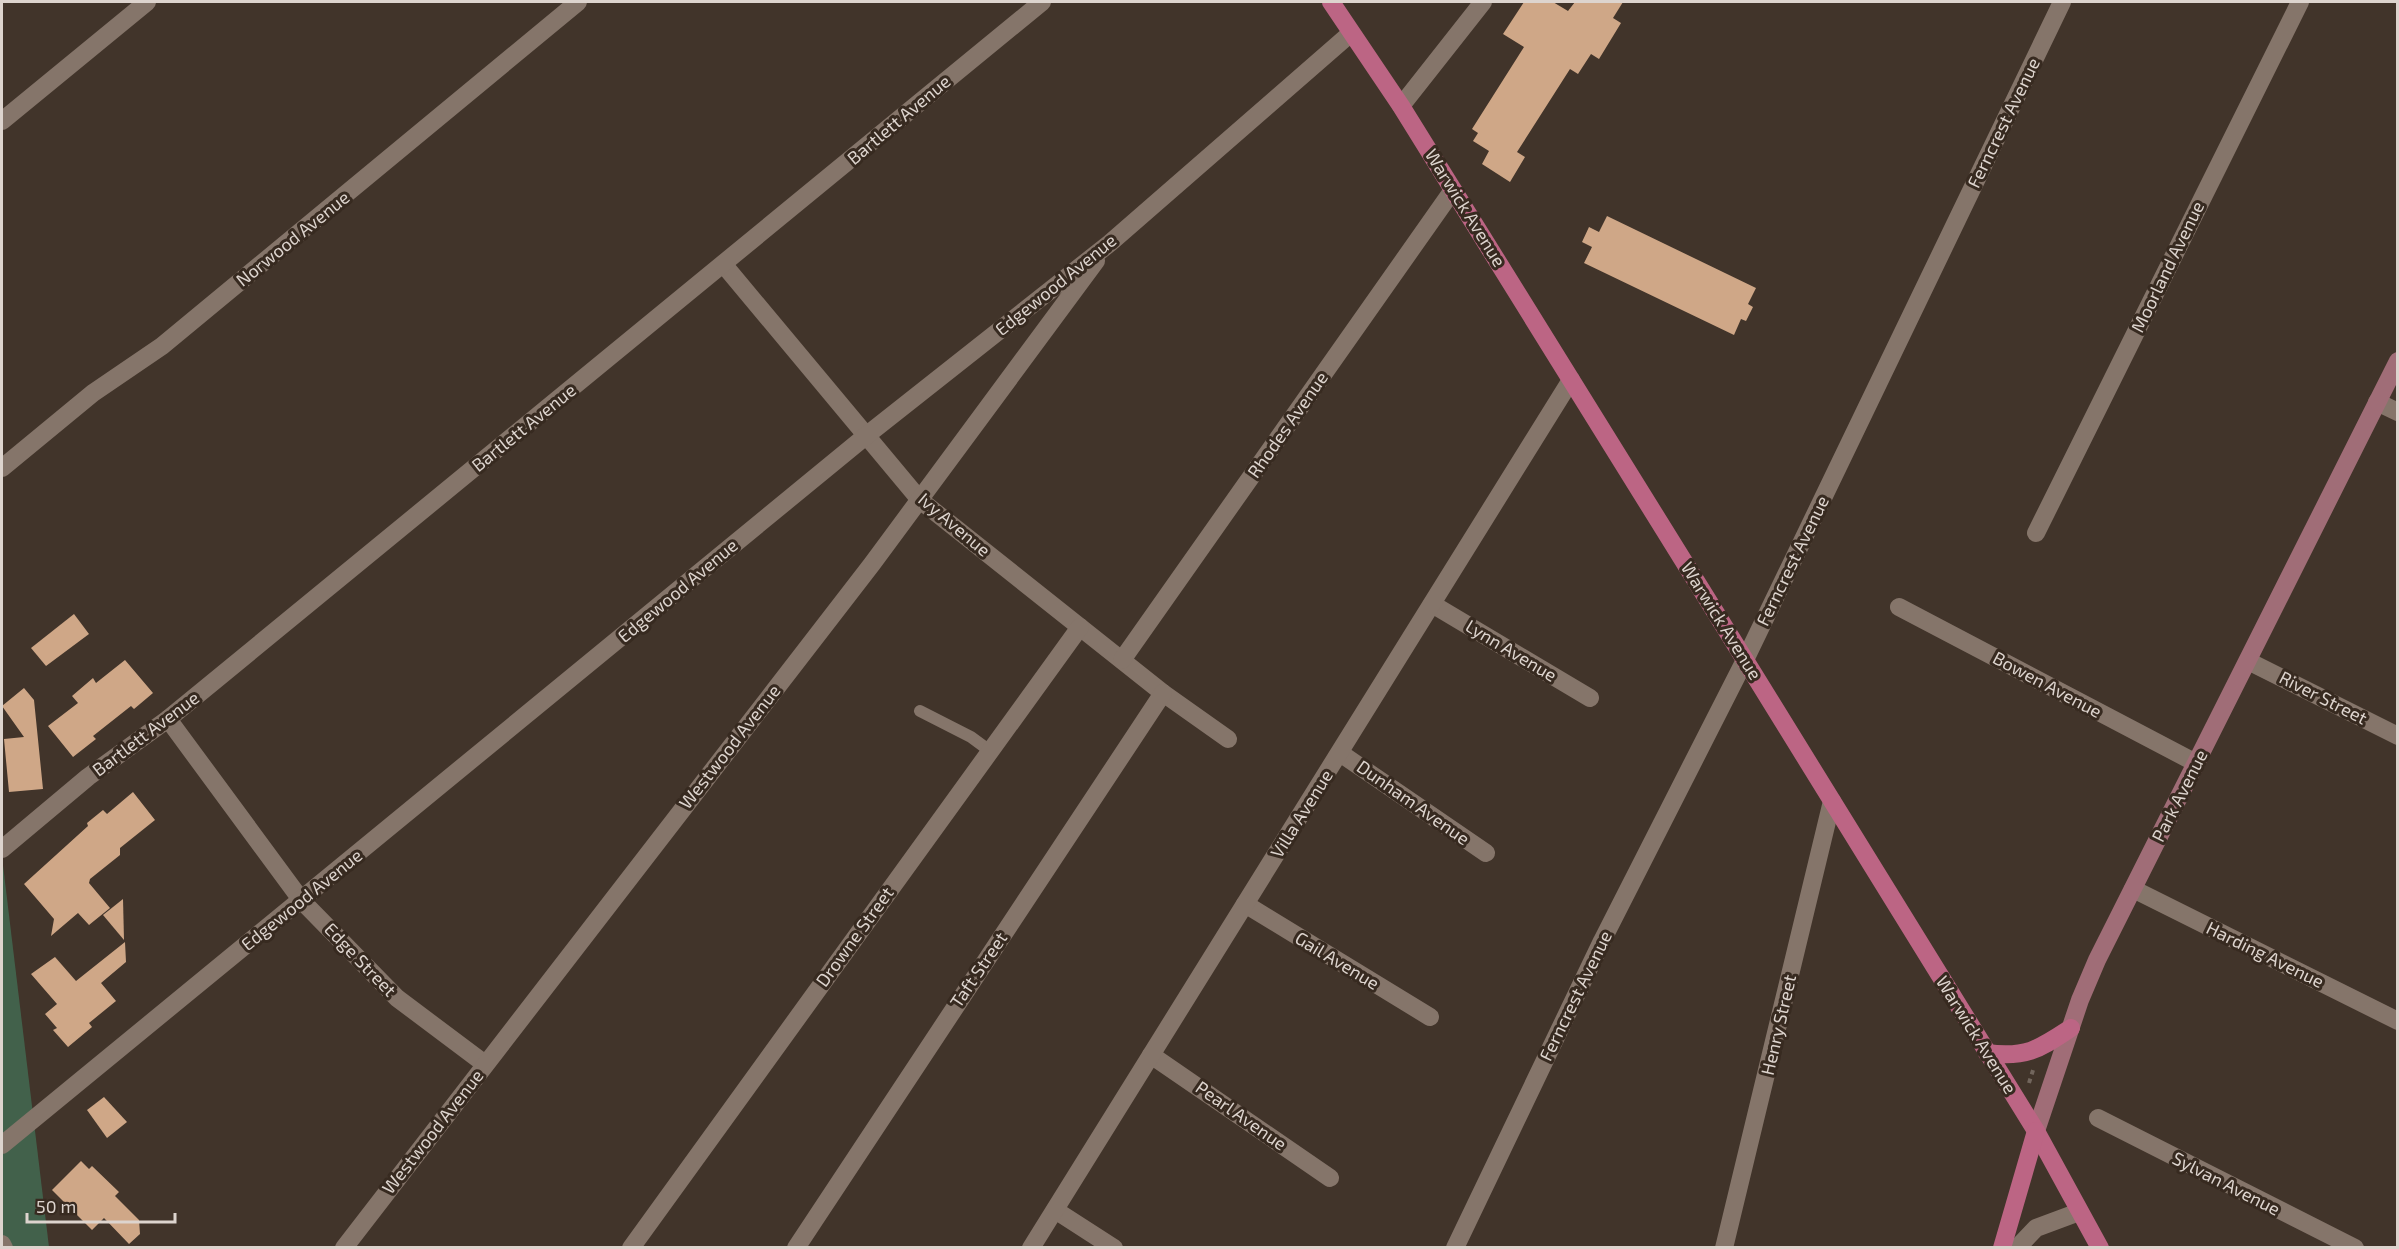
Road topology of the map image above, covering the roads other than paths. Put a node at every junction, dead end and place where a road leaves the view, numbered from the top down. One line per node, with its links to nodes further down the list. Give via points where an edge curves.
1 (147, 2): 10 (street)
2 (578, 2): 19 (street, Norwood Avenue, via 162,346 93,393)
3 (1042, 2): 13 (street, Bartlett Avenue)
4 (1331, 2): 8 (main road, Warwick Avenue)
5 (1483, 2): 9 (street)
6 (2062, 2): 26 (street, Ferncrest Avenue)
7 (2300, 2): 21 (street, Moorland Avenue)
8 (1351, 33): 9 (main road, Warwick Avenue); 12 (street, Edgewood Avenue)
9 (1401, 106): 11 (main road, Warwick Avenue)
10 (2, 121)
11 (1453, 189): 15 (main road, Warwick Avenue); 25 (street, Rhodes Avenue)
12 (1110, 243): 18 (street, Edgewood Avenue); 20 (street, Westwood Avenue)
13 (724, 265): 18 (street, Ivy Avenue); 31 (street, Bartlett Avenue)
14 (2397, 361): 16 (main road, Park Avenue)
15 (1571, 380): 22 (street, Villa Avenue); 26 (main road, Warwick Avenue)
16 (2377, 402): 17 (street); 27 (main road, Park Avenue)
17 (2397, 412)
18 (867, 435): 20 (street, Ivy Avenue); 41 (street, Edgewood Avenue)
19 (2, 468)
20 (920, 500): 24 (street, Ivy Avenue); 48 (street, Westwood Avenue)
21 (2036, 533)
22 (1432, 604): 29 (street, Lynn Avenue); 35 (street, Villa Avenue)
23 (1899, 607): 36 (street, Bowen Avenue)
24 (1080, 627): 25 (street, Ivy Avenue); 34 (street, Drowne Street)
25 (1122, 660): 28 (street, Ivy Avenue)
26 (1745, 660): 37 (main road, Warwick Avenue); 60 (street, Ferncrest Avenue, via 1602,941)
27 (2248, 661): 32 (street, River Street); 36 (main road, Park Avenue)
28 (1163, 693): 33 (street, Ivy Avenue); 57 (street, Taft Street)
29 (1590, 698)
30 (920, 711): 34 (lane)
31 (168, 719): 38 (street, Bartlett Avenue, via 88,777); 41 (street, Edge Street)
32 (2397, 736)
33 (1228, 739)
34 (990, 751): 56 (street, Drowne Street)
35 (1340, 753): 39 (street, Dunham Avenue); 42 (street, Villa Avenue)
36 (2196, 763): 40 (main road, Park Avenue)
37 (1832, 801): 46 (main road, Warwick Avenue); 61 (street, Henry Street)
38 (2, 849)
39 (1486, 853)
40 (2133, 889): 44 (street, Harding Avenue); 45 (main road, Park Avenue, via 2088,980)
41 (302, 901): 48 (street, Edge Street, via 397,998); 51 (street, Edgewood Avenue)
42 (1245, 904): 43 (street, Gail Avenue); 47 (street, Villa Avenue)
43 (1430, 1017)
44 (2397, 1021)
45 (2071, 1028): 46 (main road, via 2037,1050 2013,1056); 50 (main road, Park Avenue)
46 (1987, 1053): 50 (main road, Warwick Avenue)
47 (1151, 1054): 52 (street, Pearl Avenue); 53 (street, Villa Avenue)
48 (485, 1064): 55 (street, Westwood Avenue)
49 (2098, 1118): 65 (street, Sylvan Avenue)
50 (2036, 1131): 54 (main road, Warwick Avenue); 62 (main road, Park Avenue)
51 (2, 1145)
52 (1330, 1178)
53 (1055, 1210): 58 (street, Villa Avenue); 59 (street)
54 (2079, 1212): 63 (street, via 2036,1228); 64 (main road, Warwick Avenue)
55 (344, 1248)
56 (631, 1248)
57 (796, 1248)
58 (1031, 1248)
59 (1114, 1248)
60 (1455, 1248)
61 (1724, 1248)
62 (2002, 1248)
63 (2017, 1248)
64 (2100, 1248)
65 (2355, 1248)

